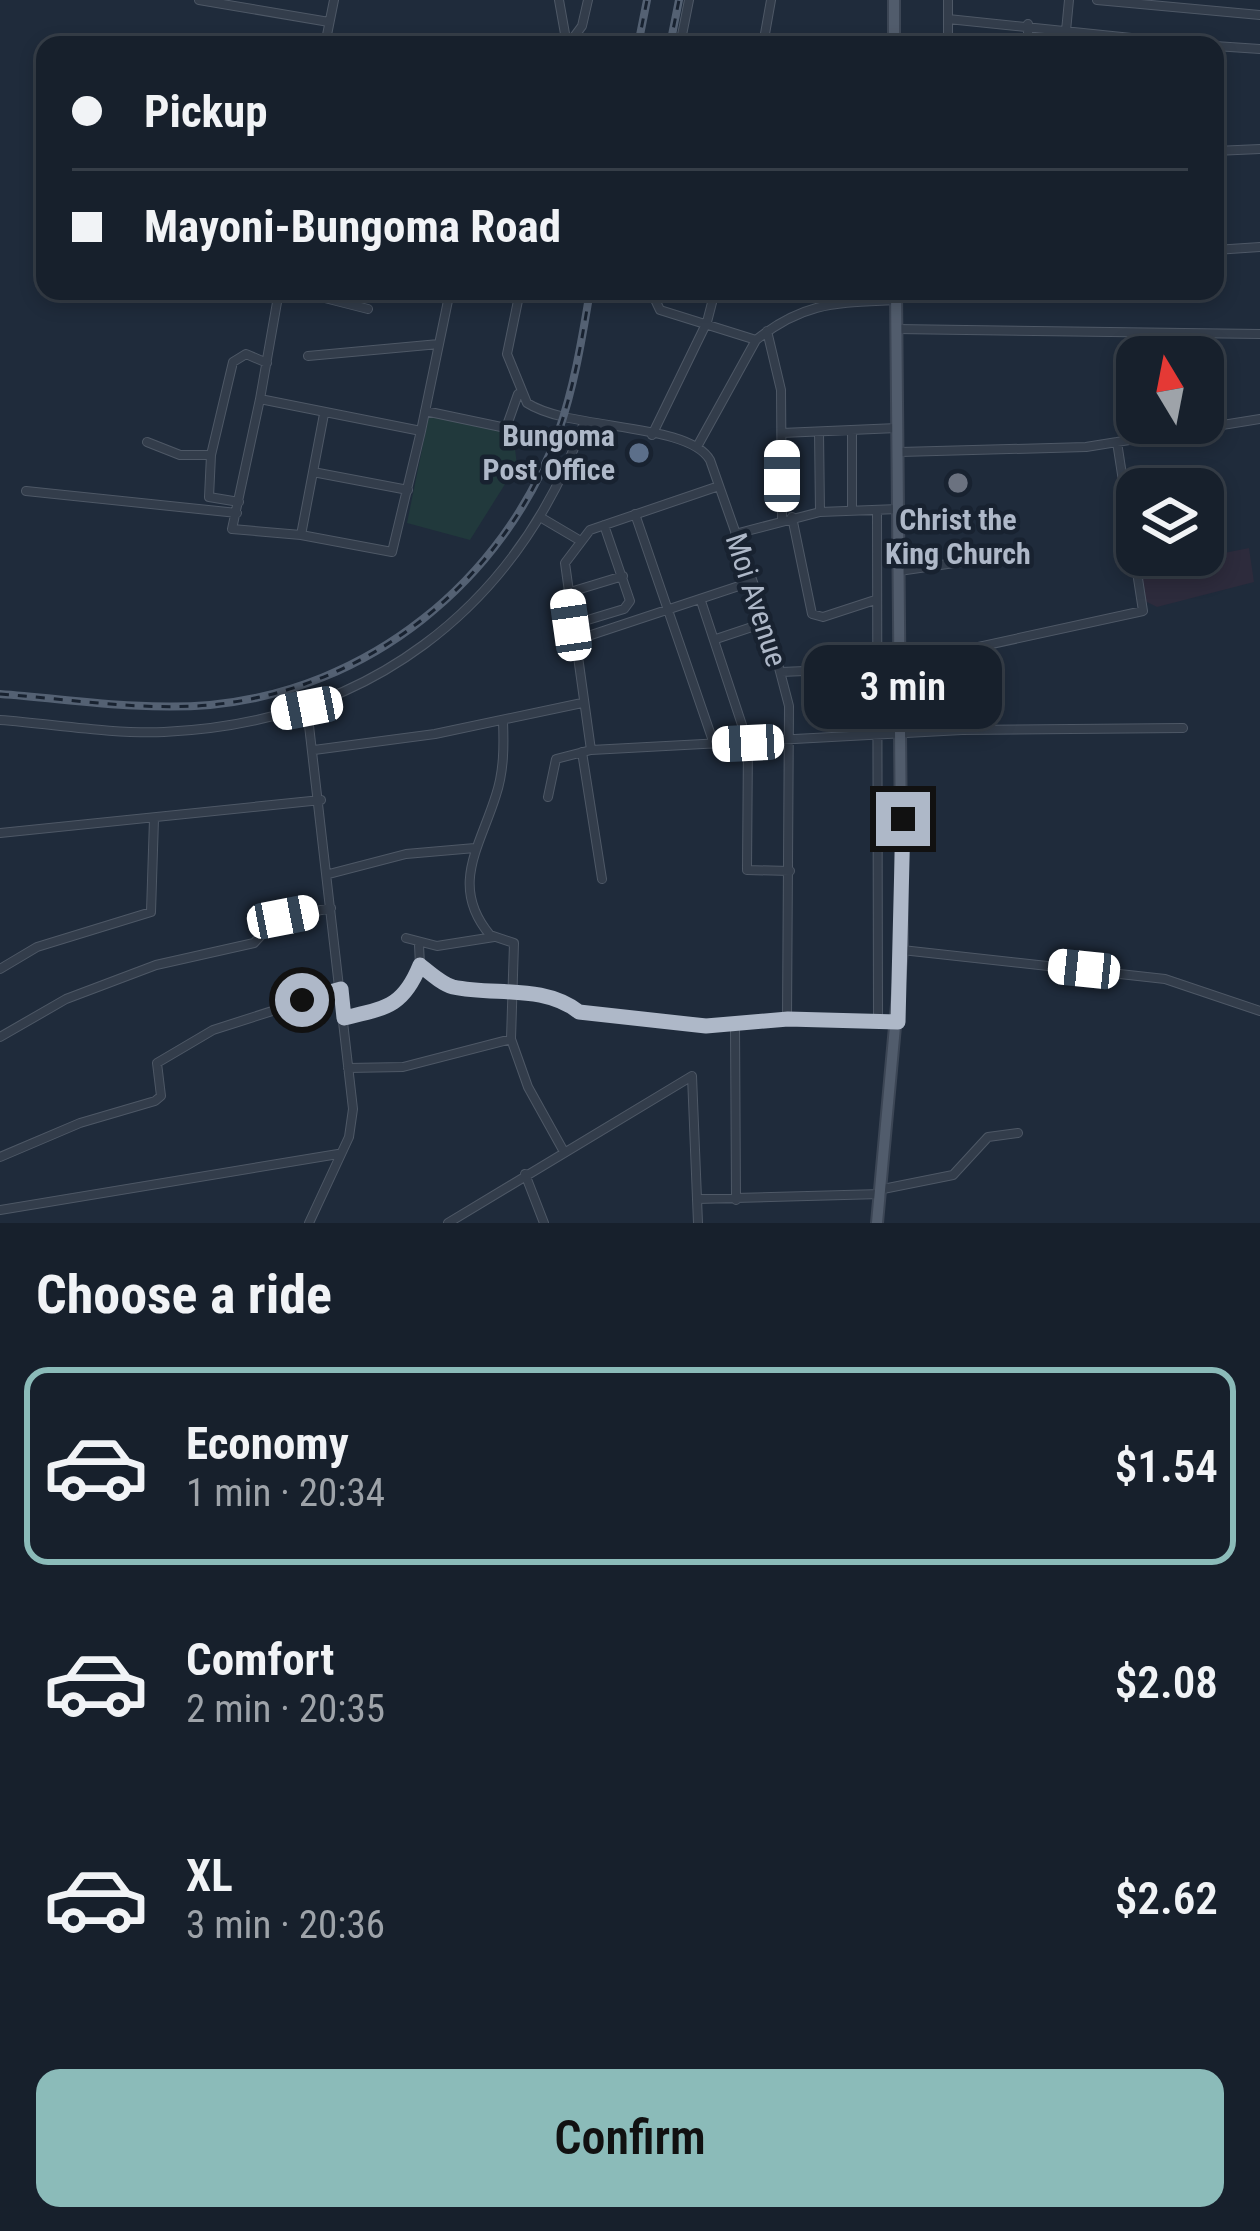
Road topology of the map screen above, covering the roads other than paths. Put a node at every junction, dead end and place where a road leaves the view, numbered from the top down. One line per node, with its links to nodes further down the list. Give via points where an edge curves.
1 (199, 0): 13 (street)
2 (334, 0): 13 (street)
3 (559, 0): 17 (street)
4 (588, 0): 18 (street)
5 (689, 0): 19 (street)
6 (771, 0): 20 (street)
7 (894, 0): 21 (main road)
8 (948, 0): 12 (street)
9 (1069, 0): 15 (street)
10 (1097, 0): 11 (street)
11 (1260, 15)
12 (948, 19): 14 (street); 22 (street)
13 (329, 22): 16 (street)
14 (1028, 23): 15 (street); 23 (street)
15 (1066, 31): 24 (street)
16 (327, 36)
17 (566, 36)
18 (575, 36)
19 (682, 36)
20 (765, 36)
21 (894, 36)
22 (948, 36)
23 (1028, 36)
24 (1114, 36)
25 (1224, 47): 26 (street)
26 (1260, 49)
27 (1260, 148): 28 (street)
28 (1224, 151)
29 (1260, 248): 30 (street)
30 (1224, 250)
31 (278, 300): 47 (street)
32 (333, 300): 39 (street)
33 (448, 300): 45 (street)
34 (518, 300): 48 (street, via 506,353)
35 (655, 300): 40 (street, via 660,310)
36 (713, 300): 40 (street)
37 (853, 300): 42 (street, via 820,303)
38 (896, 300): 41 (main road)
39 (368, 309)
40 (707, 322): 44 (street); 60 (street)
41 (896, 328): 43 (street); 55 (main road)
42 (767, 331): 44 (street); 59 (street)
43 (1260, 334)
44 (756, 340): 64 (street)
45 (440, 344): 46 (street); 50 (street)
46 (308, 356)
47 (267, 363): 49 (street); 66 (street, via 246,354 233,362)
48 (518, 394): 50 (street, via 506,428); 53 (street, via 547,415)
49 (260, 399): 51 (street); 71 (street)
50 (425, 411): 56 (street)
51 (324, 414): 56 (street); 67 (street)
52 (1260, 419): 54 (street)
53 (584, 423): 60 (street); 77 (street)
54 (1224, 425)
55 (899, 428): 57 (street); 65 (main road)
56 (421, 431): 69 (street)
57 (852, 431): 58 (street); 73 (street)
58 (819, 432): 59 (street); 75 (street)
59 (782, 433): 78 (street)
60 (652, 435): 64 (street)
61 (147, 442): 66 (street, via 180,455)
62 (1116, 442): 65 (street)
63 (1117, 444): 95 (street, via 1143,611)
64 (698, 445): 68 (street, Moi Avenue)
65 (900, 452): 72 (main road)
66 (211, 455): 71 (street, via 209,497)
67 (313, 472): 69 (street); 81 (street)
68 (719, 486): 76 (street); 80 (street, Moi Avenue)
69 (408, 490): 81 (street, via 392,552)
70 (26, 491): 71 (street)
71 (238, 508): 81 (street, via 232,529)
72 (901, 509): 74 (street); 84 (main road)
73 (852, 510): 74 (street); 75 (street)
74 (878, 510): 88 (street)
75 (820, 512): 78 (street)
76 (635, 514): 79 (street); 90 (street)
77 (540, 517): 82 (street); 99 (street, via 497,580 445,631 382,674)
78 (787, 518): 80 (street); 88 (street, via 812,614)
79 (604, 525): 82 (street); 85 (street)
80 (735, 534): 86 (street, Moi Avenue)
81 (301, 535)
82 (579, 540): 87 (street, via 565,562)
83 (982, 559): 84 (street)
84 (899, 571): 95 (main road)
85 (623, 576): 87 (street); 92 (street, via 630,601 624,609)
86 (752, 582): 89 (street); 91 (street, Moi Avenue)
87 (566, 593): 92 (street)
88 (876, 600): 96 (street)
89 (701, 601): 90 (street); 93 (street)
90 (668, 612): 94 (street); 107 (street)
91 (767, 622): 93 (street); 97 (street, Moi Avenue)
92 (571, 625): 94 (street)
93 (716, 639): 106 (street)
94 (573, 641): 98 (street)
95 (900, 664): 103 (main road)
96 (877, 668): 97 (street); 104 (street)
97 (781, 672): 105 (street, Moi Avenue)
98 (582, 703): 101 (street); 109 (street)
99 (307, 708): 100 (street, via 160,732); 108 (street)
100 (0, 720)
101 (503, 721): 108 (street); 114 (street, via 497,794)
102 (1184, 728): 103 (street)
103 (902, 736): 104 (street); 122 (main road)
104 (877, 738): 105 (street); 130 (street)
105 (791, 741): 106 (street); 115 (street, Moi Avenue)
106 (748, 743): 107 (street); 115 (street, via 747,870)
107 (714, 744): 109 (street)
108 (314, 750): 111 (street)
109 (586, 751): 110 (street, via 556,759); 117 (street)
110 (548, 796)
111 (321, 800): 112 (street); 116 (street)
112 (154, 819): 113 (street); 124 (street, via 151,912 37,947)
113 (0, 833)
114 (475, 848): 116 (street, via 406,854); 119 (street, via 466,892)
115 (790, 871): 129 (street, Moi Avenue)
116 (328, 874): 118 (street)
117 (602, 879)
118 (331, 908): 125 (street); 133 (street, via 276,919 254,943 156,965 66,999)
119 (496, 937): 121 (street); 126 (street, via 514,943)
120 (406, 938): 121 (street)
121 (419, 945): 123 (street)
122 (902, 950): 127 (street, via 1165,979); 131 (main road)
123 (420, 965): 126 (street, via 449,987); 128 (street, via 408,995)
124 (0, 969)
125 (341, 989): 128 (street); 139 (street, via 213,1030 157,1064 155,1101)
126 (512, 989): 132 (street, via 579,1012); 134 (street)
127 (1260, 1011)
128 (344, 1018): 135 (street)
129 (788, 1019): 130 (street); 132 (street)
130 (878, 1022): 131 (street)
131 (898, 1022): 141 (main road)
132 (735, 1026): 143 (street)
133 (0, 1037)
134 (511, 1039): 135 (street, via 403,1066); 137 (street)
135 (348, 1068): 138 (street, via 353,1109)
136 (1018, 1133): 141 (street, via 988,1137 953,1175)
137 (563, 1150): 140 (street); 142 (street, via 693,1076)
138 (340, 1154): 144 (street); 145 (street)
139 (0, 1157)
140 (525, 1174): 146 (street); 147 (street)
141 (882, 1191): 143 (street); 149 (main road)
142 (698, 1199): 143 (street); 148 (street)
143 (736, 1200)
144 (0, 1210)
145 (309, 1223)
146 (448, 1223)
147 (544, 1223)
148 (698, 1223)
149 (877, 1223)

